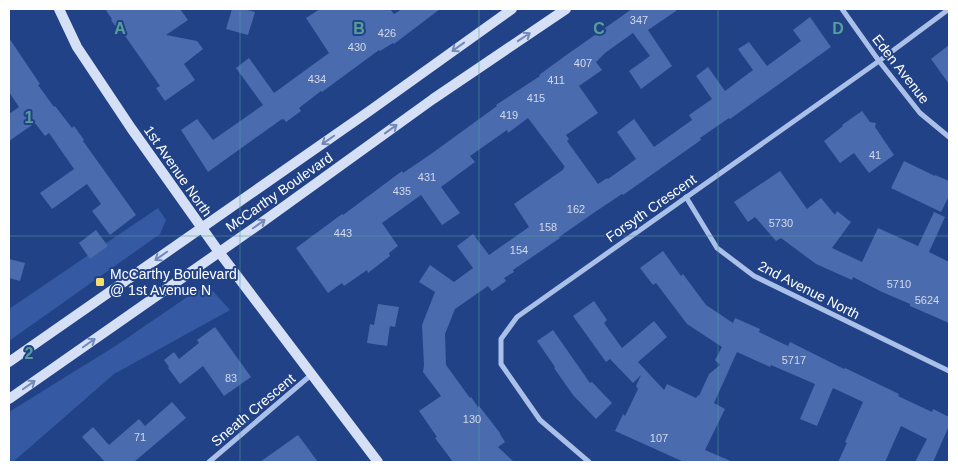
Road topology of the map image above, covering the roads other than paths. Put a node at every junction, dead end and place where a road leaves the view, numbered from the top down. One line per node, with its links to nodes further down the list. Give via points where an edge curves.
1 (59, 9): 9 (main road, 1st Avenue North, via 77,47)
2 (512, 9): 9 (main road, McCarthy Boulevard, one-way to 9)
3 (566, 9): 10 (main road, McCarthy Boulevard, one-way to 3)
4 (842, 9): 6 (street, Eden Avenue)
5 (949, 9): 6 (street, Forsyth Crescent)
6 (879, 61): 7 (street, Eden Avenue, via 920,113); 8 (street, Forsyth Crescent)
7 (949, 137)
8 (686, 197): 12 (street, 2nd Avenue North, via 717,248 754,276); 17 (street, Forsyth Crescent, via 517,317 501,340 501,364 540,420)
9 (201, 228): 10 (main road, 1st Avenue North); 11 (main road, McCarthy Boulevard, one-way to 11)
10 (219, 252): 13 (main road, 1st Avenue North); 14 (main road, McCarthy Boulevard, one-way to 10)
11 (9, 362)
12 (949, 371)
13 (311, 375): 15 (street, Sneath Crescent); 16 (main road, 1st Avenue North)
14 (9, 399)
15 (208, 462)
16 (378, 462)
17 (589, 462)

